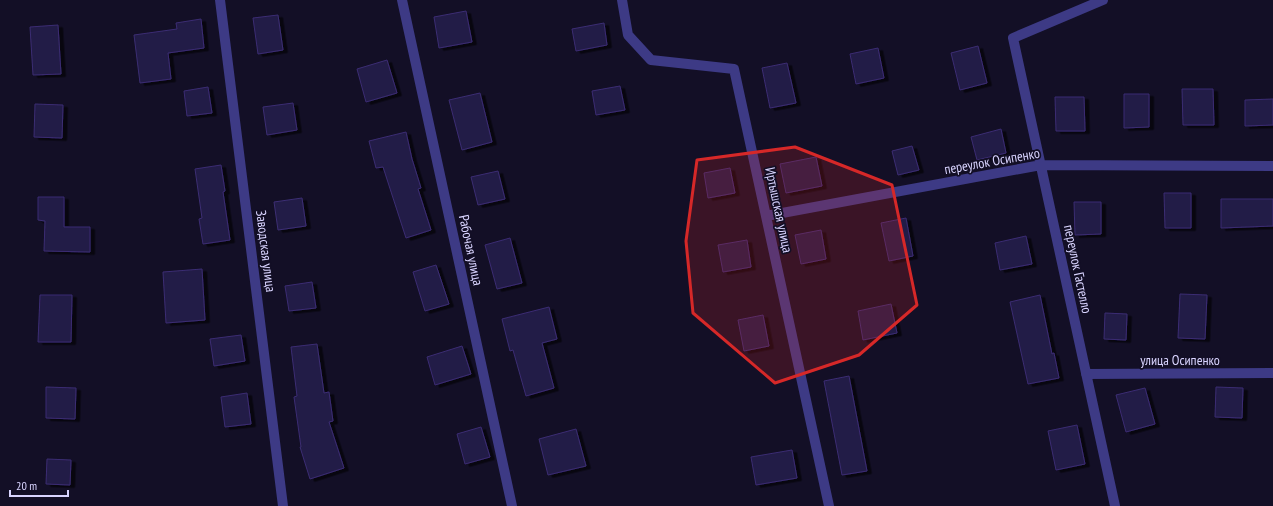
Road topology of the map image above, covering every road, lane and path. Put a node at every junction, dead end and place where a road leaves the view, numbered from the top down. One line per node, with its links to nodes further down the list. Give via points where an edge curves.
1 (220, 0): 10 (street, Заводская улица)
2 (402, 0): 11 (street, Рабочая улица)
3 (622, 0): 7 (street, Иртышская улица, via 628,35 651,60 734,69)
4 (1103, 0): 5 (street, переулок Гастелло, via 1013,38)
5 (1040, 165): 6 (street, переулок Осипенко); 7 (street, переулок Осипенко); 9 (street, переулок Гастелло)
6 (1273, 166)
7 (766, 216): 12 (street, Иртышская улица)
8 (1273, 373): 9 (street, улица Осипенко)
9 (1086, 374): 13 (street, переулок Гастелло)
10 (283, 506)
11 (512, 506)
12 (829, 506)
13 (1115, 506)

